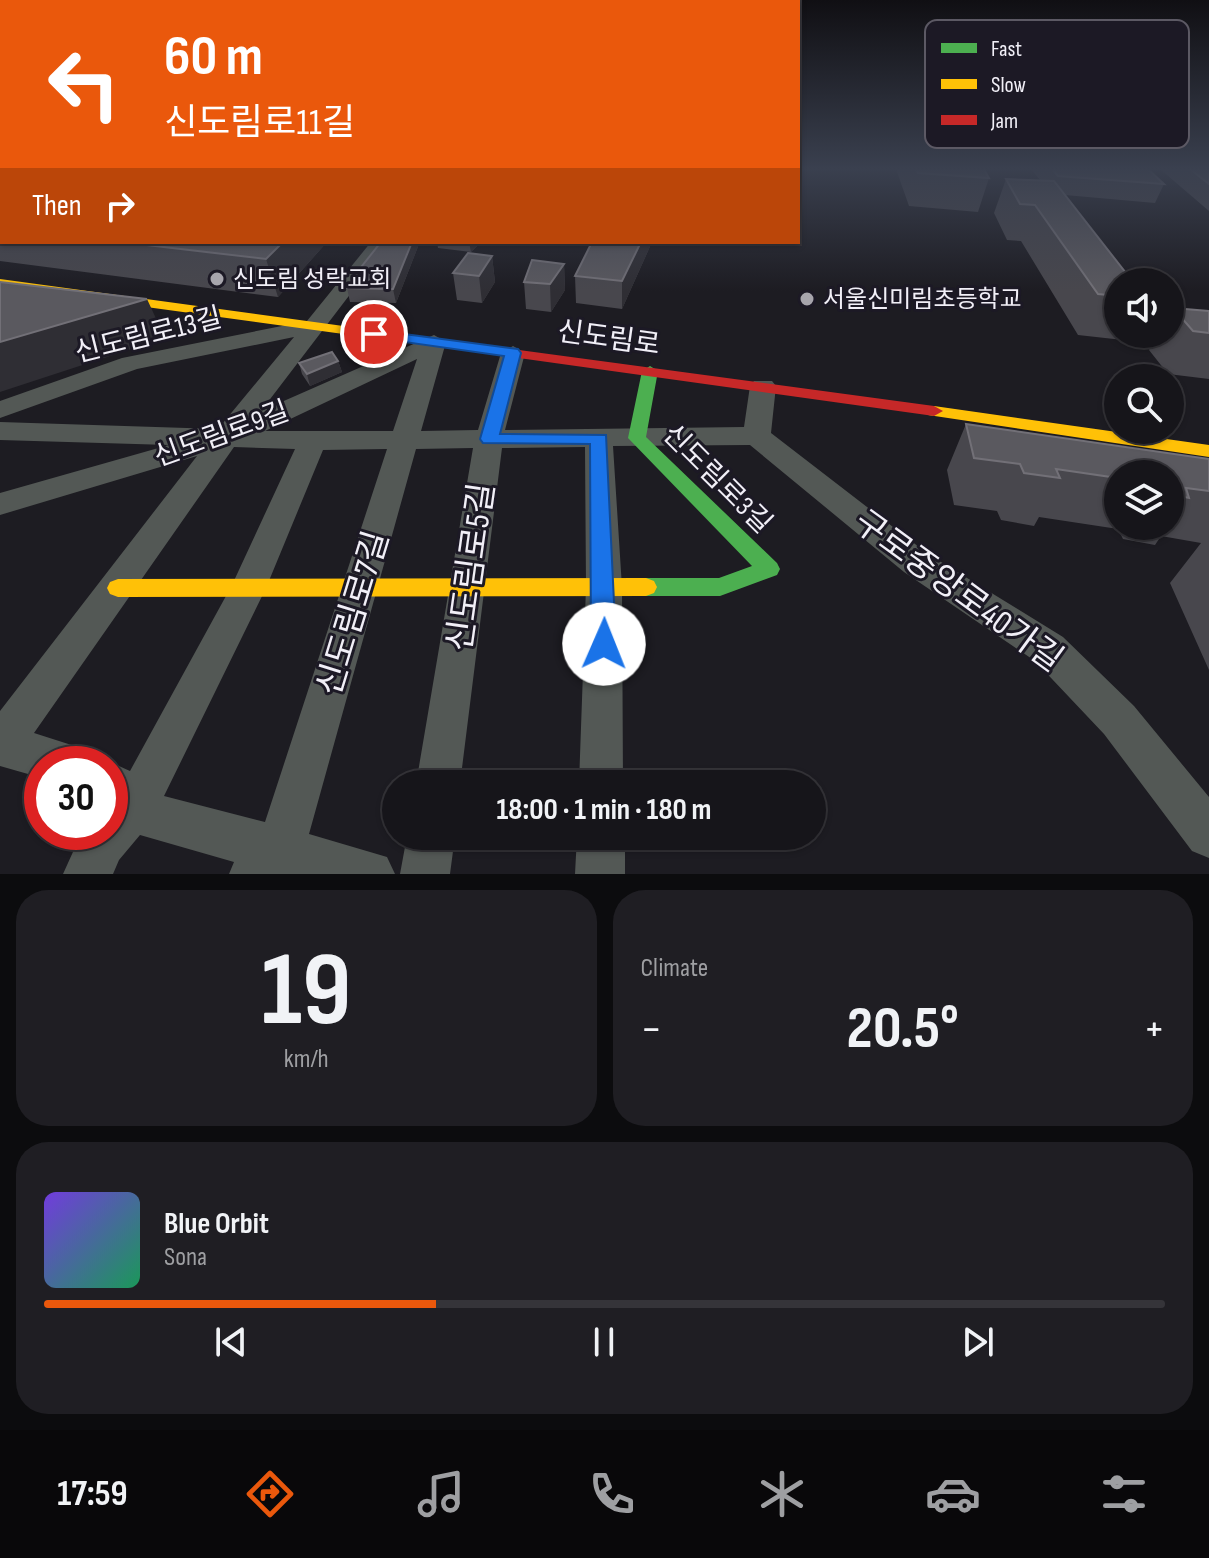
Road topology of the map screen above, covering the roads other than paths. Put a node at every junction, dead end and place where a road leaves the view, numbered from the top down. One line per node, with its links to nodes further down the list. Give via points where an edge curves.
1 (379, 244): 3 (street)
2 (0, 283): 3 (street, 신도림로)
3 (314, 326): 4 (street, 신도림로); 8 (street, 신도림로13길, via 131,363); 10 (street)
4 (434, 342): 5 (street, 신도림로); 10 (street, 신도림로9길); 14 (street, 신도림로7길)
5 (513, 353): 6 (street, 신도림로); 12 (street, 신도림로5길)
6 (650, 371): 7 (street, 신도림로); 11 (street, 신도림로3길)
7 (763, 386): 9 (street); 16 (street, 신도림로)
8 (2, 426): 10 (street)
9 (757, 436): 11 (street); 29 (street, 구로중앙로40가길, via 916,563 1049,649 1119,720)
10 (226, 438): 15 (street); 17 (street, 신도림로9길); 19 (street)
11 (637, 438): 13 (street); 18 (street, 신도림로3길, via 769,569 720,587)
12 (489, 439): 13 (street); 14 (street); 22 (street, 신도림로5길)
13 (599, 439): 18 (street)
14 (405, 440): 15 (street); 21 (street, 신도림로7길)
15 (313, 441): 20 (street)
16 (1209, 451)
17 (0, 504)
18 (604, 587): 22 (street); 26 (street)
19 (118, 588): 20 (street); 23 (street)
20 (248, 588): 21 (street); 27 (street)
21 (360, 588): 22 (street); 33 (street, 신도림로7길)
22 (467, 588): 25 (street, 신도림로5길)
23 (0, 745): 24 (street)
24 (24, 752)
25 (440, 770)
26 (601, 770)
27 (128, 787)
28 (128, 799): 33 (street, via 150,816)
29 (1209, 834)
30 (99, 850): 34 (street)
31 (429, 850): 36 (street)
32 (601, 850): 37 (street)
33 (267, 862): 35 (street)
34 (88, 874)
35 (370, 874)
36 (425, 874)
37 (600, 874)

